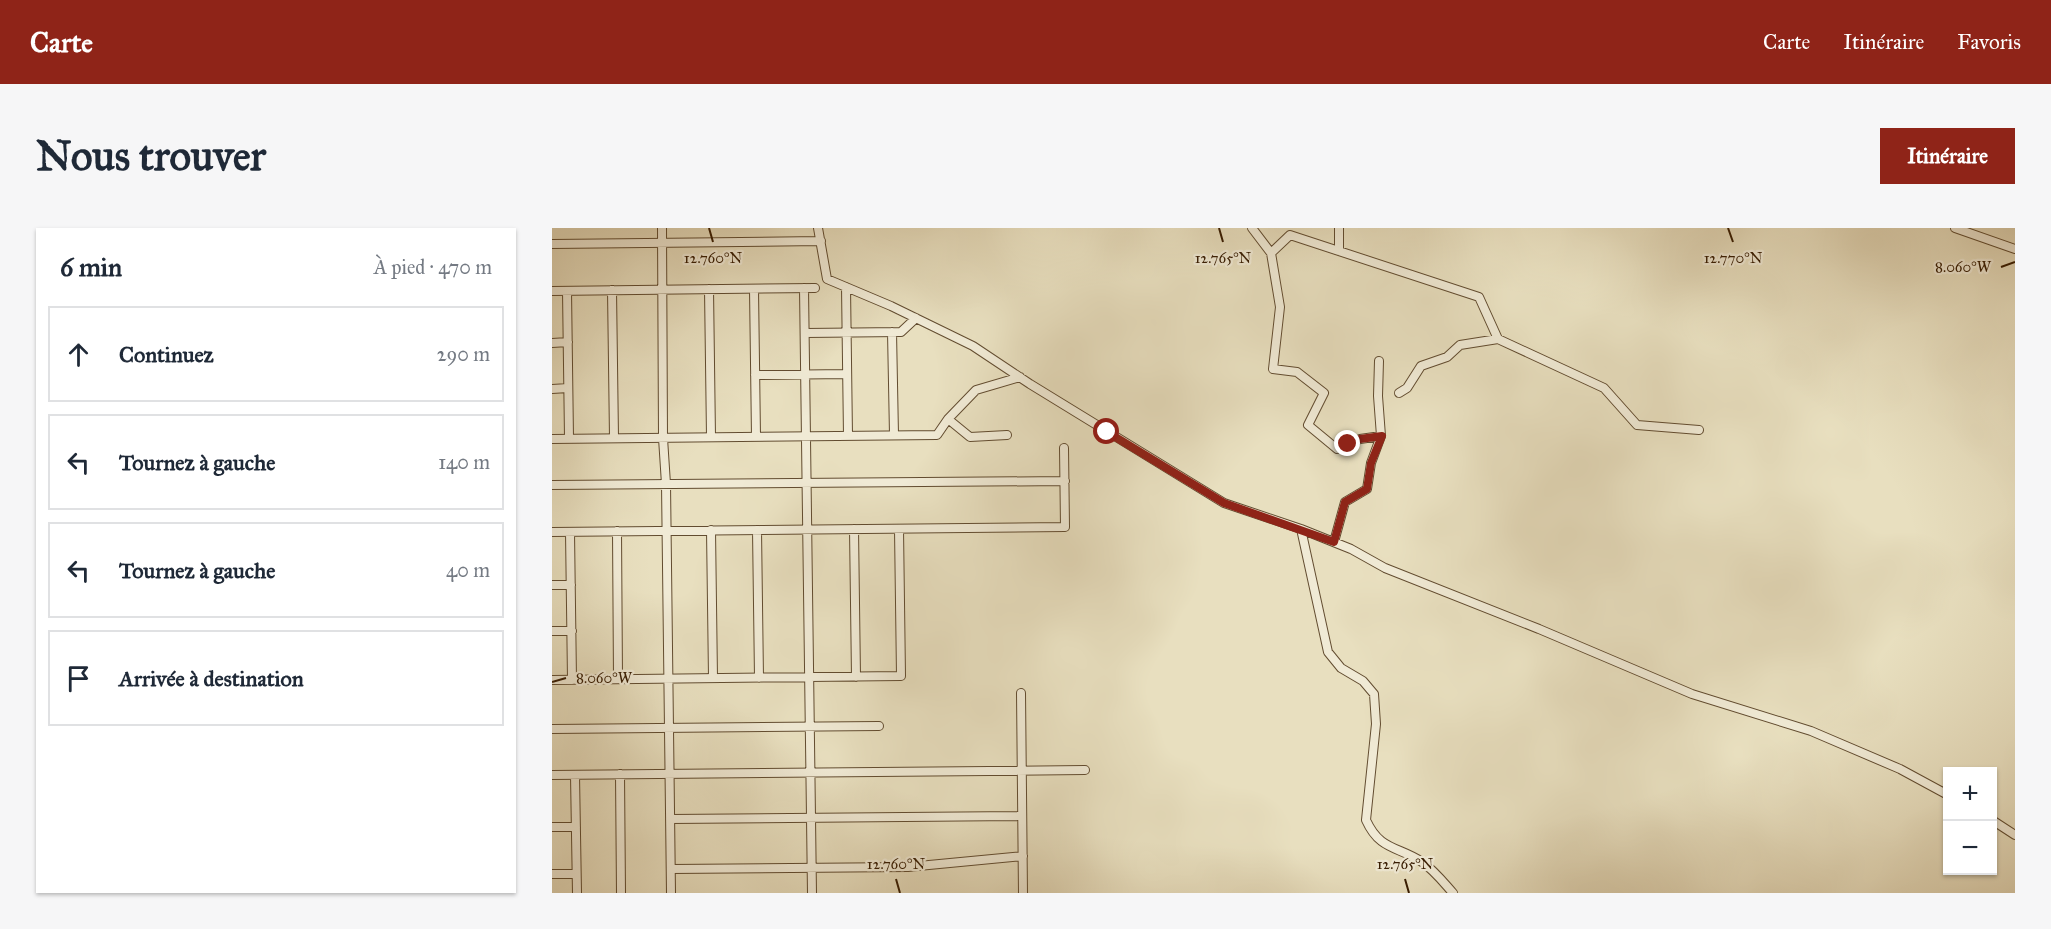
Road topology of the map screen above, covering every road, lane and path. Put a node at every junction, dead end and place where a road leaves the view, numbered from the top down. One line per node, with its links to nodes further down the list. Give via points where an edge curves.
1 (662, 228): 8 (street)
2 (818, 228): 7 (street)
3 (1252, 228): 12 (street)
4 (1339, 228): 11 (street)
5 (1955, 228): 10 (street)
6 (1290, 231): 11 (street); 12 (street)
7 (821, 242): 8 (street); 13 (street, via 827,279)
8 (663, 243): 9 (street); 19 (street)
9 (552, 244)
10 (2015, 249)
11 (1339, 251): 26 (street, via 1479,297)
12 (1271, 253): 43 (street, via 1280,307 1273,369 1297,372 1324,393 1308,425 1337,449 1360,439)
13 (846, 287): 22 (street); 25 (street)
14 (804, 288): 15 (street); 17 (street); 24 (street)
15 (815, 288)
16 (709, 289): 17 (street); 19 (street); 44 (street)
17 (754, 289): 31 (street)
18 (612, 290): 19 (street); 21 (street); 47 (street)
19 (663, 290): 48 (street)
20 (552, 291): 21 (street)
21 (567, 291): 27 (street)
22 (916, 318): 23 (street, via 901,332); 33 (street, via 973,346)
23 (892, 332): 25 (street); 39 (street)
24 (804, 333): 25 (street); 32 (street)
25 (847, 333): 30 (street)
26 (1498, 339): 36 (street, via 1460,345 1447,357 1421,366 1407,388); 38 (street, via 1604,388 1637,425)
27 (568, 342): 28 (street); 35 (street)
28 (552, 343)
29 (1379, 362): 43 (street)
30 (847, 374): 32 (street); 42 (street)
31 (755, 375): 32 (street); 45 (street)
32 (805, 375): 41 (street)
33 (1020, 377): 37 (street, via 976,390); 57 (street, via 1224,503)
34 (552, 388): 35 (street)
35 (568, 388): 46 (street)
36 (1399, 393)
37 (948, 419): 39 (street, via 937,435); 40 (street, via 970,437)
38 (1699, 430)
39 (894, 435): 42 (street)
40 (1006, 435)
41 (806, 436): 42 (street); 45 (street); 52 (street)
42 (848, 436)
43 (1382, 436): 65 (street, via 1371,463 1367,489 1345,502)
44 (711, 437): 45 (street); 48 (street)
45 (756, 437)
46 (569, 438): 47 (street); 49 (street)
47 (614, 438): 48 (street)
48 (663, 438): 53 (street)
49 (552, 439)
50 (1064, 448): 51 (street)
51 (1065, 480): 52 (street); 56 (street, via 1065,527)
52 (806, 483): 53 (street); 60 (street)
53 (666, 484): 54 (street); 62 (street)
54 (552, 485)
55 (854, 529): 56 (street); 60 (street); 71 (street)
56 (899, 529): 71 (street, via 901,676)
57 (1301, 529): 65 (street); 108 (street, via 1328,652 1341,668 1364,681 1374,694 1376,724 1366,820 1372,833 1385,844 1423,862)
58 (711, 530): 59 (street); 62 (street); 72 (street)
59 (757, 530): 60 (street); 73 (street)
60 (807, 530): 70 (street)
61 (617, 531): 62 (street); 64 (street); 74 (street)
62 (667, 531): 75 (street)
63 (552, 532): 64 (street)
64 (570, 532): 67 (street)
65 (1334, 542): 90 (street, via 1385,568 1692,694 1811,731 1900,769)
66 (552, 585): 67 (street)
67 (571, 585): 69 (street)
68 (552, 631): 69 (street)
69 (572, 631): 77 (street)
70 (809, 677): 71 (street); 73 (street); 79 (street)
71 (856, 677)
72 (713, 678): 73 (street); 75 (street)
73 (759, 678)
74 (618, 679): 75 (street); 77 (street)
75 (668, 679): 81 (street)
76 (552, 680): 77 (street)
77 (572, 680)
78 (1021, 693): 83 (street)
79 (810, 726): 80 (street); 81 (street); 85 (street)
80 (879, 726)
81 (669, 728): 82 (street); 87 (street)
82 (552, 729)
83 (1022, 770): 84 (street); 85 (street); 91 (street)
84 (1085, 770)
85 (810, 772): 87 (street); 92 (street)
86 (620, 774): 87 (street); 89 (street); 104 (street)
87 (670, 774): 93 (street)
88 (552, 775): 89 (street)
89 (575, 775): 96 (street)
90 (1943, 793)
91 (1022, 816): 92 (street); 98 (street)
92 (811, 818): 93 (street); 99 (street)
93 (670, 819): 100 (street)
94 (1994, 821): 97 (street)
95 (552, 827): 96 (street)
96 (576, 827): 102 (street)
97 (2015, 835)
98 (1023, 856): 99 (street, via 908,867); 107 (street)
99 (811, 868): 100 (street); 106 (street)
100 (671, 869): 105 (street)
101 (552, 874): 102 (street)
102 (576, 874): 103 (street)
103 (577, 893)
104 (621, 893)
105 (671, 893)
106 (812, 893)
107 (1023, 893)
108 (1453, 893)

